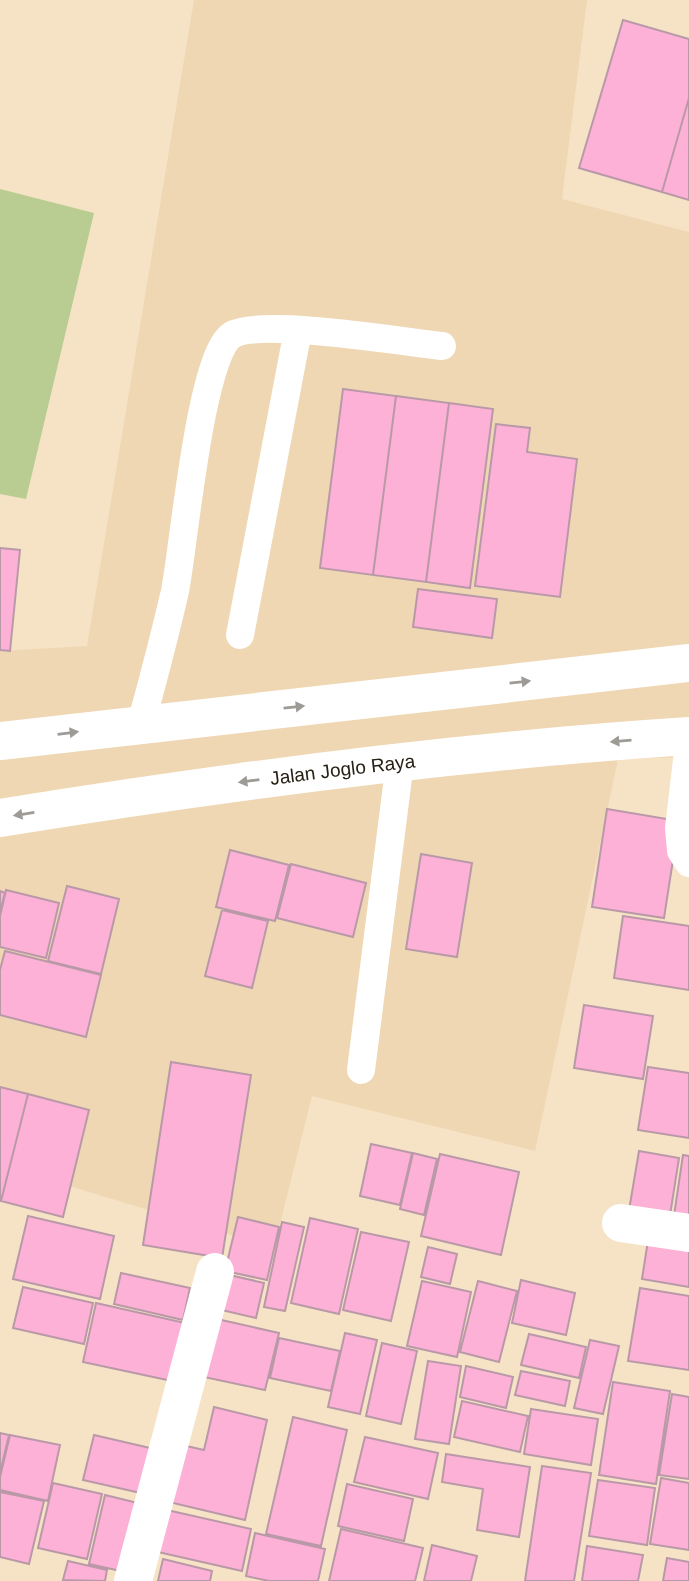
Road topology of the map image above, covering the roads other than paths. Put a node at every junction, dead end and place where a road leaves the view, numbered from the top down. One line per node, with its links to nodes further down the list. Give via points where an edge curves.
1 (298, 330): 2 (lane); 3 (lane); 5 (lane, via 264,328 233,334 217,356 201,419 175,589)
2 (442, 346)
3 (240, 635)
4 (689, 663): 5 (main road, one-way to 4)
5 (141, 724): 7 (main road, one-way to 5)
6 (689, 736): 9 (main road, Jalan Joglo Raya, one-way to 9)
7 (0, 741)
8 (689, 743): 11 (lane, via 679,828 681,851)
9 (400, 762): 10 (main road, Jalan Joglo Raya, one-way to 10); 12 (lane)
10 (0, 818)
11 (689, 863)
12 (361, 1070)
13 (621, 1223): 14 (main road)
14 (689, 1233)
15 (215, 1272): 16 (main road)
16 (133, 1581)

